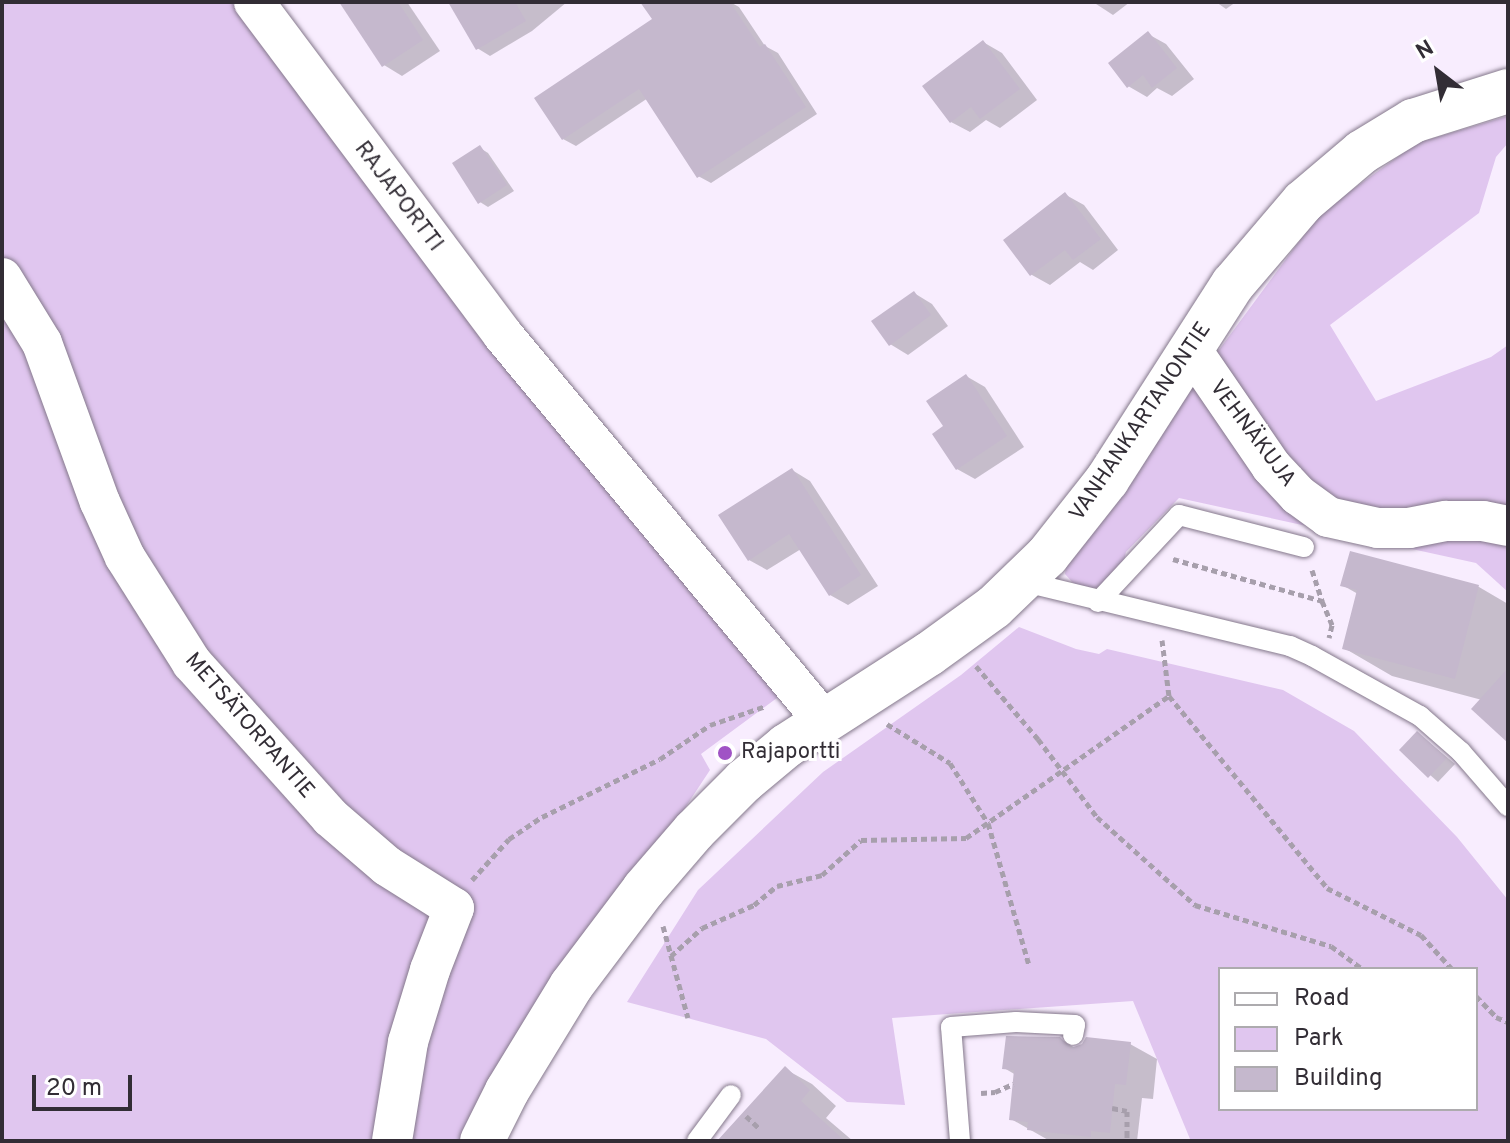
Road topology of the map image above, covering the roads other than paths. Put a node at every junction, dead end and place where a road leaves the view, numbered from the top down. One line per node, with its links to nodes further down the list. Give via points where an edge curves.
1 (254, 2): 9 (street, RAJAPORTTI, via 503,335)
2 (1508, 91): 4 (street, VANHANKARTANONTIE, via 1413,121 1336,172 1233,284)
3 (2, 278): 13 (street, METSÄTORPANTIE, via 42,343 125,557 192,663 330,817 387,866 454,908 408,1042)
4 (1191, 349): 5 (street, VEHNÄKUJA, via 1271,466 1328,517 1378,528 1446,521); 7 (street, VANHANKARTANONTIE, via 1107,480)
5 (1508, 526)
6 (1304, 547): 8 (lane, via 1179,515)
7 (1021, 581): 8 (lane); 9 (street, VANHANKARTANONTIE, via 929,654)
8 (1098, 602): 10 (lane, via 1290,646 1420,716 1461,752)
9 (813, 709): 14 (street, VANHANKARTANONTIE, via 644,889 571,986)
10 (1508, 806)
11 (1073, 1035): 16 (lane, via 1075,1025 951,1027)
12 (731, 1095): 15 (lane)
13 (392, 1141)
14 (482, 1141)
15 (697, 1141)
16 (960, 1141)

